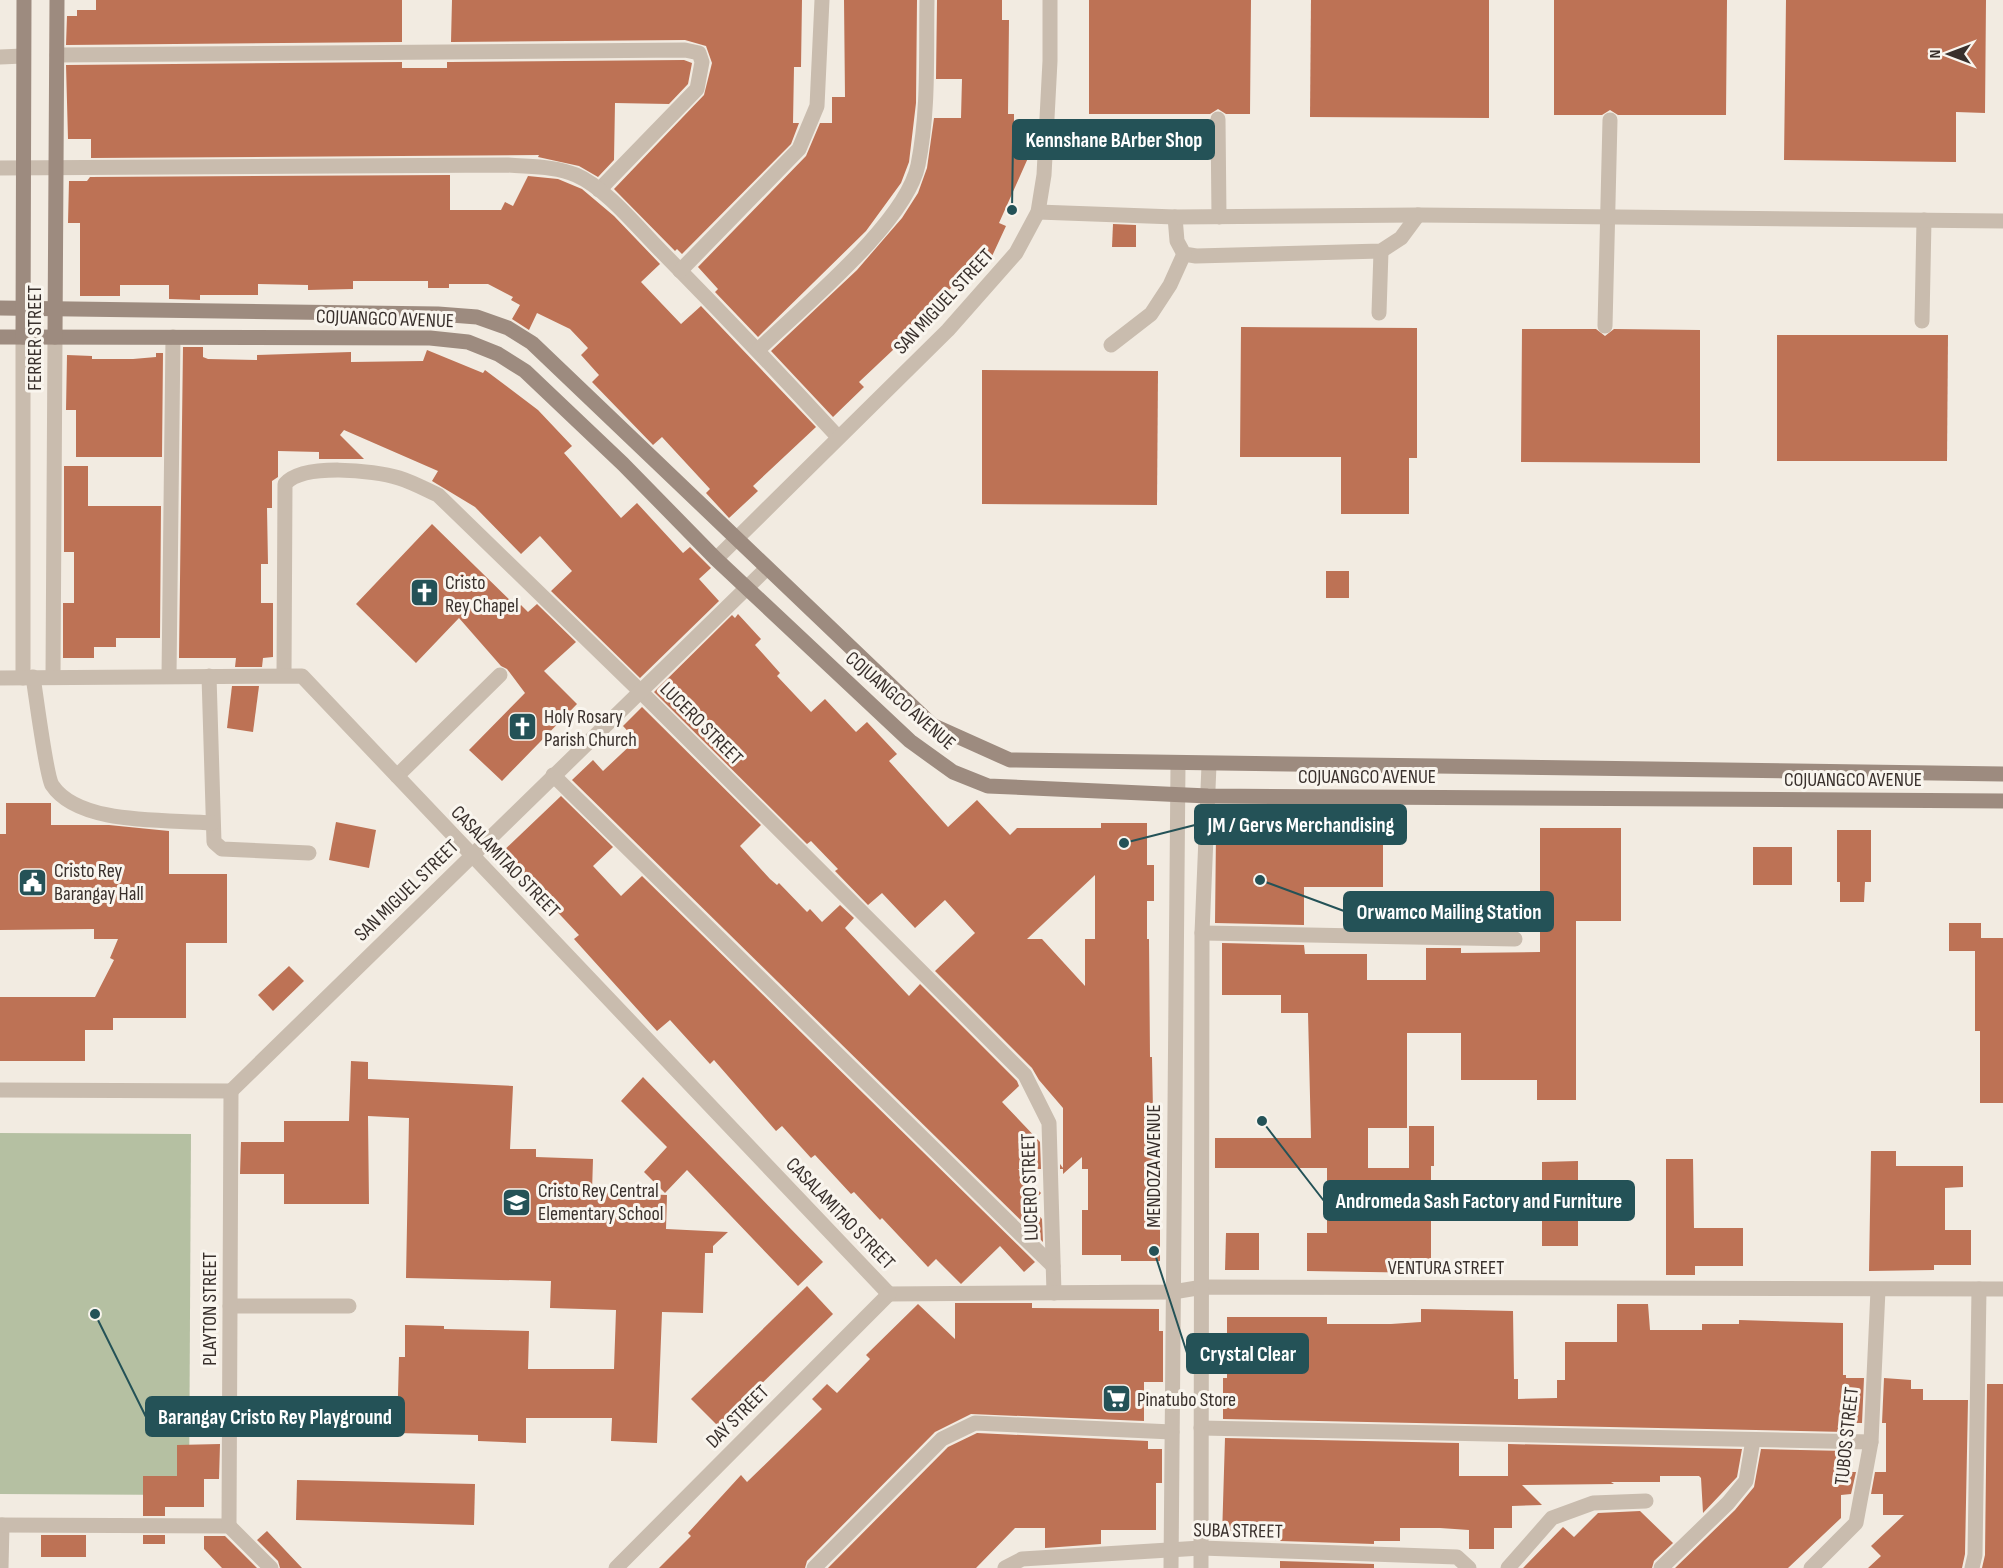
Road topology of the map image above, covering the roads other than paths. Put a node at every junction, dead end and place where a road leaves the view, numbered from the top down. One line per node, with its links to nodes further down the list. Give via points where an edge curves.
1 (24, 0): 7 (main road, FERRER STREET)
2 (57, 0): 6 (main road, FERRER STREET)
3 (822, 0): 24 (street, via 816,106 799,149)
4 (927, 0): 36 (street, via 926,106 918,167 899,209)
5 (1050, 0): 15 (street, SAN MIGUEL STREET, via 1044,175)
6 (57, 55): 11 (main road, FERRER STREET); 14 (street, via 685,50 699,53 702,62 697,89)
7 (23, 56): 8 (street); 13 (main road, FERRER STREET)
8 (0, 57)
9 (1218, 119): 18 (street)
10 (1610, 120): 19 (street)
11 (56, 167): 13 (street); 14 (street, via 508,165 550,168 576,175); 27 (main road, FERRER STREET)
12 (0, 168): 13 (street)
13 (23, 168): 26 (main road, FERRER STREET)
14 (599, 190): 24 (street)
15 (1038, 212): 17 (street); 37 (street, SAN MIGUEL STREET, via 1016,253 989,287)
16 (1418, 215): 18 (street); 19 (street); 22 (street, via 1401,238)
17 (1175, 217): 18 (street); 23 (street, via 1177,241)
18 (1219, 217)
19 (1606, 218): 20 (street); 30 (street)
20 (1924, 220): 21 (street); 29 (street)
21 (2003, 220)
22 (1381, 251): 23 (street); 28 (street)
23 (1184, 254): 35 (street, via 1151,314)
24 (680, 271): 36 (street)
25 (0, 308): 26 (main road, COJUANGCO AVENUE)
26 (22, 308): 27 (main road, COJUANGCO AVENUE); 32 (main road, FERRER STREET)
27 (55, 308): 33 (main road, FERRER STREET); 38 (main road, COJUANGCO AVENUE, via 477,317 508,328 532,343)
28 (1379, 313)
29 (1922, 321)
30 (1605, 326)
31 (0, 337): 32 (main road, COJUANGCO AVENUE)
32 (23, 337): 33 (main road, COJUANGCO AVENUE); 46 (street, FERRER STREET)
33 (55, 337): 34 (main road, COJUANGCO AVENUE); 47 (street, FERRER STREET)
34 (173, 337): 39 (main road, COJUANGCO AVENUE, via 430,338 468,342 498,354 533,379); 44 (street)
35 (1111, 345)
36 (758, 350): 37 (street)
37 (838, 437): 38 (street, SAN MIGUEL STREET)
38 (735, 540): 39 (street, SAN MIGUEL STREET); 40 (main road, COJUANGCO AVENUE)
39 (716, 559): 41 (main road, COJUANGCO AVENUE)
40 (766, 568): 41 (street, SAN MIGUEL STREET); 50 (main road, COJUANGCO AVENUE, via 932,725 1010,760)
41 (746, 587): 49 (street, SAN MIGUEL STREET); 55 (main road, COJUANGCO AVENUE, via 910,741 953,772 988,786)
42 (284, 675): 45 (street, CASALAMITAO STREET); 49 (street, LUCERO STREET, via 285,484 292,476 307,472 360,471 398,477 438,495); 54 (street, CASALAMITAO STREET, via 302,676)
43 (500, 675): 54 (street)
44 (169, 676): 45 (street, CASALAMITAO STREET); 47 (street, CASALAMITAO STREET)
45 (209, 676): 58 (street)
46 (28, 677): 47 (street, CASALAMITAO STREET); 48 (street, CASALAMITAO STREET); 58 (street, FERRER STREET, via 51,784 68,802 99,814)
47 (53, 677)
48 (0, 678)
49 (639, 690): 53 (street, SAN MIGUEL STREET); 65 (street, LUCERO STREET, via 1025,1075 1049,1123)
50 (1178, 764): 51 (main road, COJUANGCO AVENUE); 55 (street, MENDOZA AVENUE)
51 (1209, 765): 52 (main road, COJUANGCO AVENUE); 56 (street)
52 (2003, 774)
53 (553, 775): 60 (street, SAN MIGUEL STREET); 65 (street)
54 (397, 776): 60 (street, CASALAMITAO STREET)
55 (1176, 795): 56 (main road, COJUANGCO AVENUE); 70 (street, MENDOZA AVENUE)
56 (1208, 796): 57 (main road, COJUANGCO AVENUE); 61 (street)
57 (2003, 801)
58 (212, 823): 59 (street, via 214,842 222,849)
59 (309, 854)
60 (472, 855): 64 (street, SAN MIGUEL STREET); 72 (street, CASALAMITAO STREET)
61 (1202, 933): 62 (street); 66 (street)
62 (1515, 939)
63 (0, 1090): 64 (street)
64 (231, 1091): 73 (street, PLAYTON STREET)
65 (1053, 1266): 71 (street, LUCERO STREET)
66 (1203, 1287): 69 (street, VENTURA STREET); 70 (street, VENTURA STREET); 75 (street)
67 (1979, 1289): 68 (street, VENTURA STREET); 69 (street, VENTURA STREET); 95 (street)
68 (2003, 1289)
69 (1878, 1290): 78 (street, TUBOS STREET)
70 (1173, 1292): 71 (street, VENTURA STREET); 76 (street, MENDOZA AVENUE)
71 (1054, 1293): 72 (street, VENTURA STREET)
72 (889, 1294): 86 (street, DAY STREET)
73 (230, 1306): 74 (street); 81 (street, PLAYTON STREET)
74 (349, 1306)
75 (1201, 1428): 77 (street); 82 (street)
76 (1172, 1432): 83 (street, MENDOZA AVENUE); 87 (street, via 975,1423 942,1439)
77 (1754, 1440): 78 (street); 93 (street, via 1746,1481)
78 (1870, 1442): 94 (street, TUBOS STREET, via 1856,1522)
79 (1646, 1501): 92 (street, via 1593,1503 1552,1518)
80 (1, 1525): 81 (street); 84 (street)
81 (229, 1526): 85 (street)
82 (1201, 1548): 83 (street, SUBA STREET); 90 (street); 91 (street, SUBA STREET, via 1457,1557)
83 (1171, 1551): 88 (street, SUBA STREET, via 1022,1559); 89 (street, MENDOZA AVENUE)
84 (2, 1568)
85 (271, 1568)
86 (616, 1568)
87 (814, 1568)
88 (1005, 1568)
89 (1171, 1568)
90 (1201, 1568)
91 (1469, 1568)
92 (1508, 1568)
93 (1661, 1568)
94 (1810, 1568)
95 (1972, 1568)

